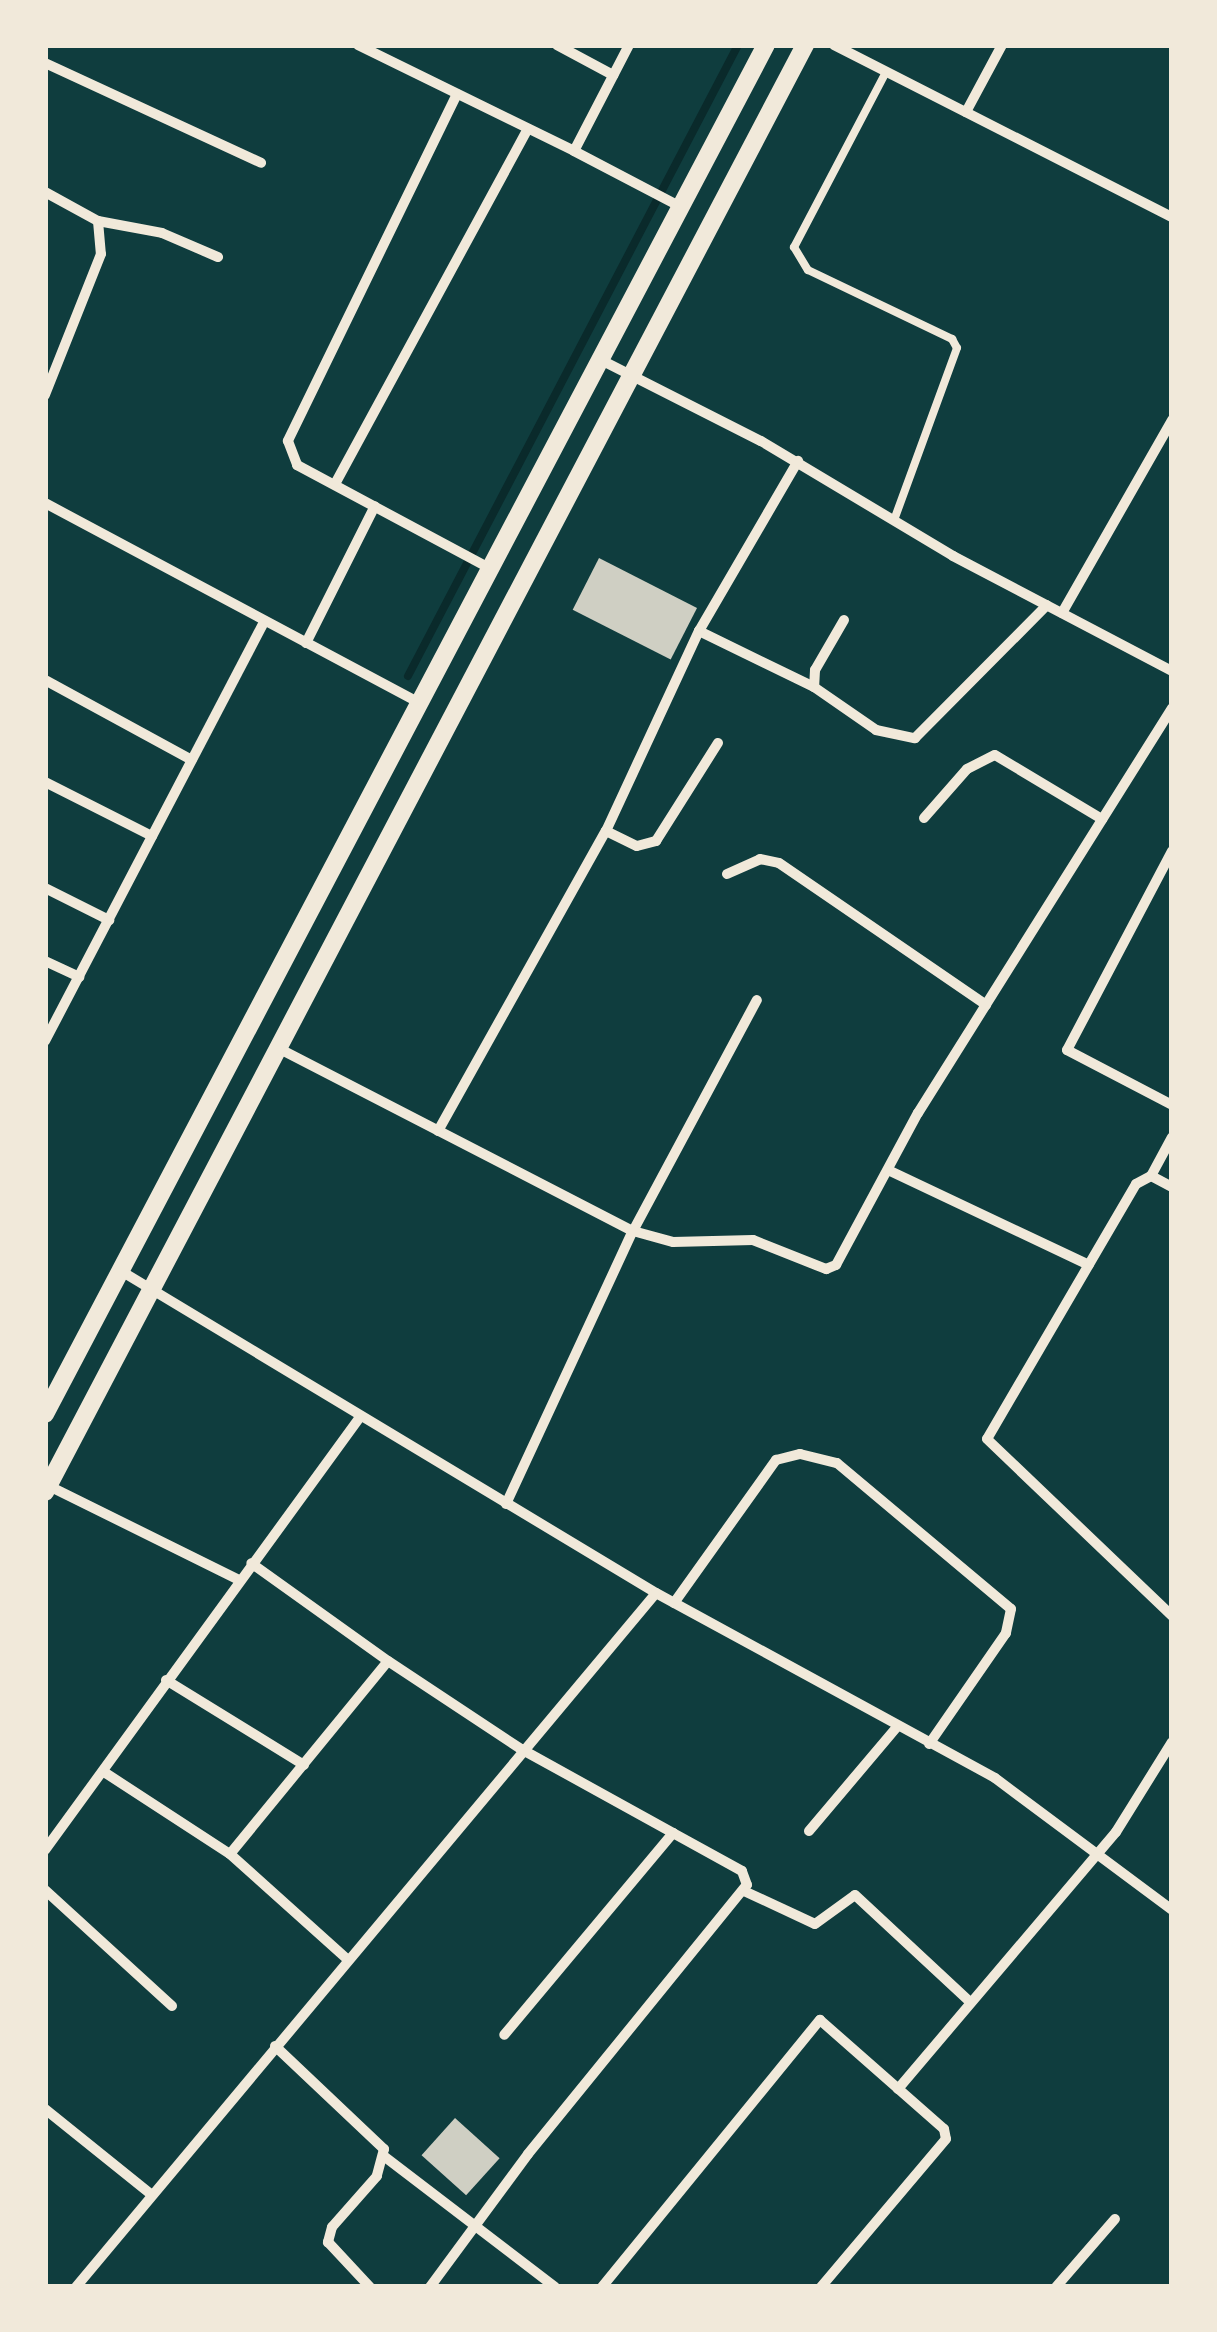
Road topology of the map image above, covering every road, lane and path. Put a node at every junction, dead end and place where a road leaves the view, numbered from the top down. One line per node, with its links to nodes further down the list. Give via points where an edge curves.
1 (358, 45): 11 (street)
2 (557, 45): 10 (street)
3 (629, 45): 10 (street)
4 (766, 45): 17 (street)
5 (805, 45): 22 (street)
6 (834, 45): 9 (street)
7 (1002, 45): 12 (street)
8 (45, 63): 15 (street)
9 (886, 72): 12 (street); 29 (lane, via 794,246 808,270 952,339 957,348)
10 (613, 75): 14 (street)
11 (457, 94): 13 (street); 26 (street, via 290,428 297,465)
12 (966, 112): 18 (street)
13 (528, 129): 14 (street); 26 (street)
14 (574, 152): 17 (street)
15 (261, 164)
16 (45, 192): 19 (street)
17 (681, 207): 21 (street)
18 (1172, 217)
19 (98, 222): 20 (street, via 162,233); 23 (street, via 101,254)
20 (218, 257)
21 (601, 360): 22 (street); 30 (street)
22 (632, 375): 25 (street); 58 (street)
23 (45, 395)
24 (1172, 420): 32 (street)
25 (798, 461): 29 (street); 35 (street)
26 (335, 484): 28 (street)
27 (45, 502): 34 (street)
28 (374, 506): 30 (street); 36 (street)
29 (894, 520): 31 (street)
30 (491, 569): 40 (street)
31 (1047, 606): 32 (street); 39 (street, via 915,738 876,730)
32 (1062, 613): 37 (street)
33 (844, 620): 39 (street, via 815,670)
34 (265, 621): 36 (street); 43 (street)
35 (699, 631): 39 (street); 47 (street)
36 (306, 642): 40 (street)
37 (1172, 671)
38 (45, 680): 43 (street)
39 (814, 688)
40 (420, 703): 67 (street)
41 (1172, 708): 46 (street)
42 (718, 743): 47 (street, via 656,841 637,846)
43 (192, 760): 48 (street)
44 (45, 782): 48 (street)
45 (924, 818): 46 (street, via 968,769 995,755)
46 (1102, 820): 56 (street)
47 (606, 831): 60 (street)
48 (152, 836): 52 (street)
49 (1172, 851): 59 (street, via 1067,1050)
50 (727, 874): 56 (street, via 748,862 779,863)
51 (45, 888): 52 (street)
52 (109, 920): 54 (street)
53 (45, 961): 54 (street)
54 (79, 977): 57 (street)
55 (756, 1000): 65 (street)
56 (986, 1005): 62 (street)
57 (45, 1041)
58 (278, 1048): 60 (street); 68 (street)
59 (1172, 1105)
60 (438, 1131): 65 (street)
61 (1172, 1137): 63 (street)
62 (888, 1170): 65 (street, via 836,1265 826,1269 753,1240 672,1242); 66 (street)
63 (1151, 1176): 64 (street); 66 (street, via 1117,1210)
64 (1172, 1187)
65 (633, 1231): 72 (street)
66 (1090, 1265): 77 (street, via 988,1438)
67 (121, 1271): 68 (street); 69 (street)
68 (149, 1292): 70 (street); 71 (street)
69 (45, 1414)
70 (360, 1417): 72 (street); 73 (street)
71 (47, 1489): 74 (street)
72 (506, 1504): 75 (street)
73 (252, 1564): 74 (street); 78 (street)
74 (239, 1580): 79 (street)
75 (656, 1594): 76 (street); 83 (street)
76 (674, 1603): 80 (street); 82 (street, via 776,1460 800,1454 837,1463 1011,1609 1006,1633)
77 (1172, 1616)
78 (388, 1660): 83 (street); 84 (street)
79 (166, 1680): 84 (street); 85 (street)
80 (897, 1728): 82 (street); 86 (street)
81 (1172, 1742): 88 (street, via 1116,1832)
82 (929, 1744): 88 (street, via 996,1778)
83 (520, 1749): 87 (street); 94 (street)
84 (304, 1765): 90 (street)
85 (104, 1772): 89 (street); 90 (street)
86 (809, 1831)
87 (673, 1833): 92 (street, via 746,1874); 97 (street)
88 (1096, 1848): 93 (street); 95 (street)
89 (45, 1850)
90 (230, 1854): 94 (street)
91 (45, 1890): 96 (street)
92 (744, 1890): 95 (street, via 815,1924 855,1896); 104 (street)
93 (1172, 1910)
94 (347, 1959): 98 (street)
95 (968, 2000): 99 (street)
96 (172, 2006)
97 (504, 2036)
98 (275, 2046): 101 (street, via 380,2142); 102 (street)
99 (898, 2089): 109 (street, via 827,2023 814,2022); 110 (street, via 944,2130 945,2144)
100 (45, 2109): 102 (street)
101 (385, 2157): 104 (street); 106 (street, via 328,2242)
102 (152, 2195): 105 (street)
103 (1116, 2219): 111 (street)
104 (476, 2224): 107 (street); 108 (street)
105 (76, 2287)
106 (370, 2287)
107 (430, 2287)
108 (555, 2287)
109 (602, 2287)
110 (821, 2287)
111 (1056, 2287)

